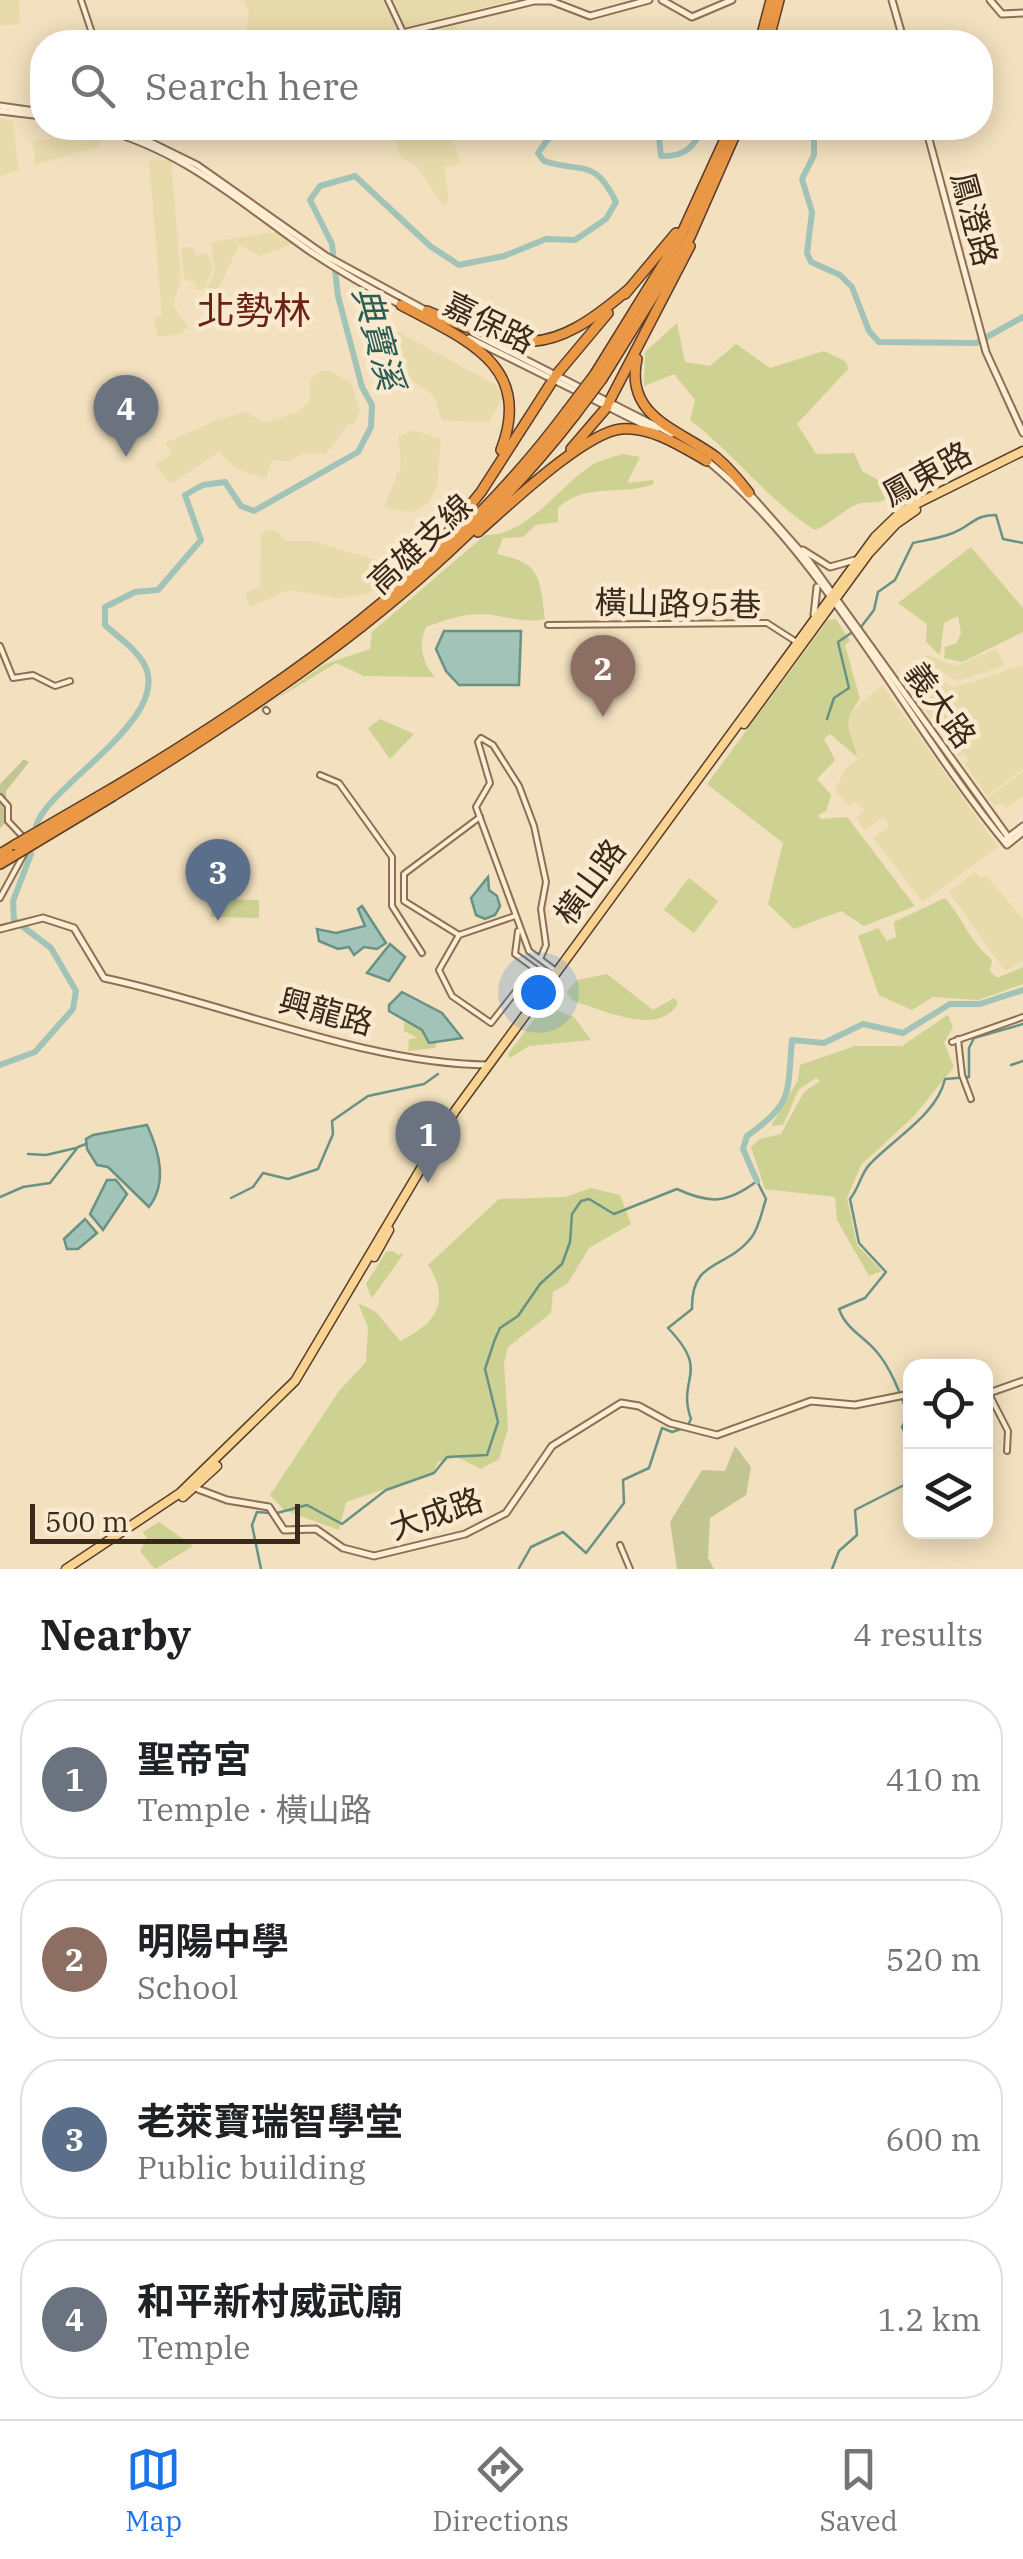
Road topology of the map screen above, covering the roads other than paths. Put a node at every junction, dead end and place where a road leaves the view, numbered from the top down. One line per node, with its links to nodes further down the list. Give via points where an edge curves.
1 (81, 0): 10 (street)
2 (388, 0): 11 (street)
3 (649, 0): 12 (street, via 590,16 551,1 534,2)
4 (662, 0): 5 (street, via 692,17)
5 (732, 0)
6 (775, 0): 13 (highway); 14 (highway)
7 (892, 0): 15 (street)
8 (990, 0): 9 (street, via 1002,14)
9 (1023, 12)
10 (91, 30)
11 (402, 30)
12 (416, 30)
13 (764, 30)
14 (770, 30)
15 (901, 30)
16 (0, 108): 17 (street)
17 (30, 112)
18 (134, 140): 25 (street, 嘉保路, via 193,167)
19 (140, 140): 25 (street, 嘉保路, via 197,164)
20 (729, 140): 22 (highway, 高雄支線)
21 (929, 140): 35 (street, 鳳澄路, via 986,352)
22 (727, 146): 23 (highway, 高雄支線); 24 (highway, 高雄支線)
23 (717, 178): 30 (highway); 32 (highway, 高雄支線, via 690,237)
24 (692, 210): 27 (highway); 32 (highway, 高雄支線)
25 (325, 258): 26 (street, 嘉保路)
26 (348, 272): 28 (street, 嘉保路); 29 (street, 嘉保路)
27 (629, 289): 29 (highway, via 579,328 530,342 490,337); 31 (highway)
28 (401, 305): 31 (street, 嘉保路); 38 (highway, via 472,344 499,370 509,424)
29 (427, 311): 31 (street, 嘉保路)
30 (640, 347): 33 (highway); 40 (highway, via 635,380 647,411 717,458)
31 (554, 377): 33 (street, 嘉保路); 38 (highway)
32 (599, 377): 34 (highway, 高雄支線, bridge)
33 (608, 404): 37 (street, 嘉保路); 39 (highway); 40 (street, 嘉保路, via 702,452)
34 (571, 413): 45 (highway, 高雄支線, via 498,505); 47 (highway, 高雄支線, via 493,500)
35 (1023, 433)
36 (1023, 454): 41 (main road, 鳳東路)
37 (707, 460): 39 (highway, via 659,436 622,429 590,440); 44 (street, 嘉保路, via 746,495)
38 (494, 470): 47 (highway, via 455,528)
39 (525, 492): 45 (highway)
40 (749, 493): 42 (street, 嘉保路)
41 (938, 496): 43 (main road, 鳳東路, via 892,519); 46 (main road, 鳳東路, via 886,533)
42 (795, 544): 43 (street, via 834,567); 46 (street, 嘉保路)
43 (864, 551): 46 (main road, 鳳東路)
44 (809, 571): 46 (street, 嘉保路); 48 (street, via 819,598)
45 (412, 589): 54 (highway, 高雄支線, via 254,707)
46 (832, 599): 48 (main road, 橫山路); 50 (main road, 橫山路); 57 (street, 義大路, via 1008,840)
47 (385, 601): 54 (highway, 高雄支線)
48 (810, 623): 50 (main road, 橫山路)
49 (548, 625): 50 (street, 橫山路95巷, via 768,622)
50 (800, 644): 68 (main road, 橫山路); 70 (main road, 橫山路)
51 (0, 646): 52 (street, via 13,678 33,676 55,686)
52 (70, 681)
53 (320, 775): 65 (street, via 338,783 392,857 392,906)
54 (113, 792): 58 (highway, 高雄支線, bridge)
55 (0, 797): 61 (street, via 8,821 29,842)
56 (480, 817): 62 (street); 64 (street, via 404,874 402,884 404,901); 66 (street, via 476,807 490,783 481,738 493,744 519,786 534,826 546,882)
57 (1022, 828)
58 (15, 850): 59 (highway, 高雄支線); 60 (highway, 高雄支線)
59 (0, 854)
60 (0, 864)
61 (0, 898)
62 (514, 916): 64 (street); 66 (street, via 529,951); 67 (street, via 515,954)
63 (3, 928): 70 (street, 興龍路, via 47,918 74,928 100,976 414,1058)
64 (459, 936): 67 (street, via 438,970 452,996 490,1024)
65 (422, 953)
66 (540, 959): 68 (street)
67 (534, 968): 68 (street)
68 (554, 975): 70 (main road, 橫山路)
69 (1023, 1017): 71 (street, via 956,1040)
70 (491, 1064): 77 (main road, 橫山路, via 430,1149 295,1381)
71 (971, 1098)
72 (1023, 1380): 73 (street)
73 (993, 1392)
74 (903, 1396): 77 (street, 大成路, via 854,1406 811,1401 716,1435 620,1403 552,1446 506,1513 465,1534 384,1556 348,1550 316,1529 284,1530 269,1506)
75 (993, 1405): 76 (street, via 1008,1432)
76 (1007, 1451)
77 (191, 1487): 79 (main road); 80 (main road)
78 (620, 1545): 81 (street)
79 (66, 1569)
80 (74, 1569)
81 (630, 1569)

